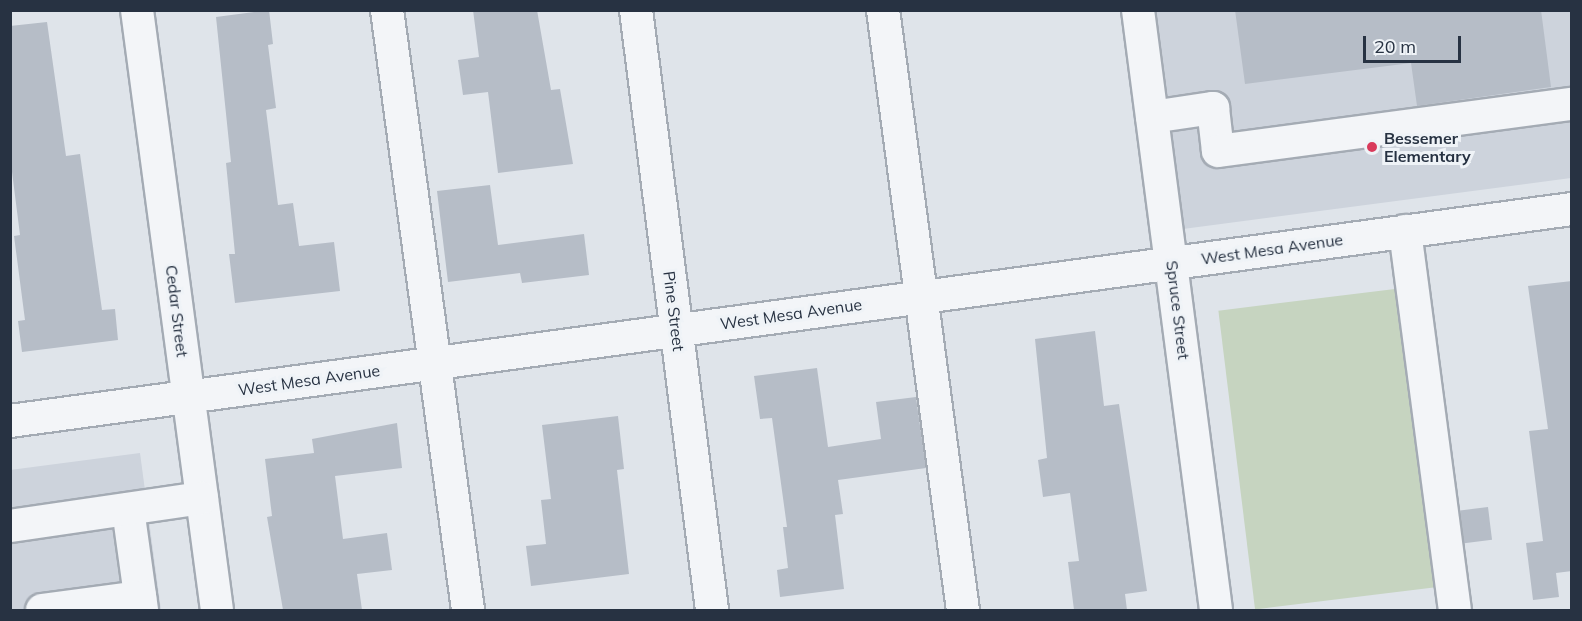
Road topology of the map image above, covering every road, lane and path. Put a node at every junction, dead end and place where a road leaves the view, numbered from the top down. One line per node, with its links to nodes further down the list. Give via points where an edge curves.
1 (137, 10): 14 (street, Cedar Street)
2 (387, 10): 13 (street)
3 (636, 10): 12 (street, Pine Street)
4 (883, 10): 11 (street)
5 (1138, 10): 7 (street, Spruce Street)
6 (1572, 104): 7 (street, via 1218,151 1213,108)
7 (1152, 117): 10 (street, Spruce Street)
8 (1572, 209): 9 (street, West Mesa Avenue)
9 (1405, 231): 10 (street, West Mesa Avenue); 26 (street)
10 (1172, 262): 11 (street, West Mesa Avenue); 25 (street, Spruce Street)
11 (922, 296): 12 (street, West Mesa Avenue); 24 (street)
12 (676, 329): 13 (street, West Mesa Avenue); 23 (street, Pine Street)
13 (435, 363): 14 (street, West Mesa Avenue); 22 (street)
14 (188, 397): 15 (street, West Mesa Avenue); 16 (street, Cedar Street)
15 (10, 421)
16 (202, 498): 17 (street); 21 (street, Cedar Street)
17 (128, 509): 18 (street); 19 (street)
18 (10, 526)
19 (141, 604): 20 (street)
20 (42, 610)
21 (217, 610)
22 (468, 610)
23 (712, 610)
24 (963, 610)
25 (1216, 610)
26 (1455, 610)

